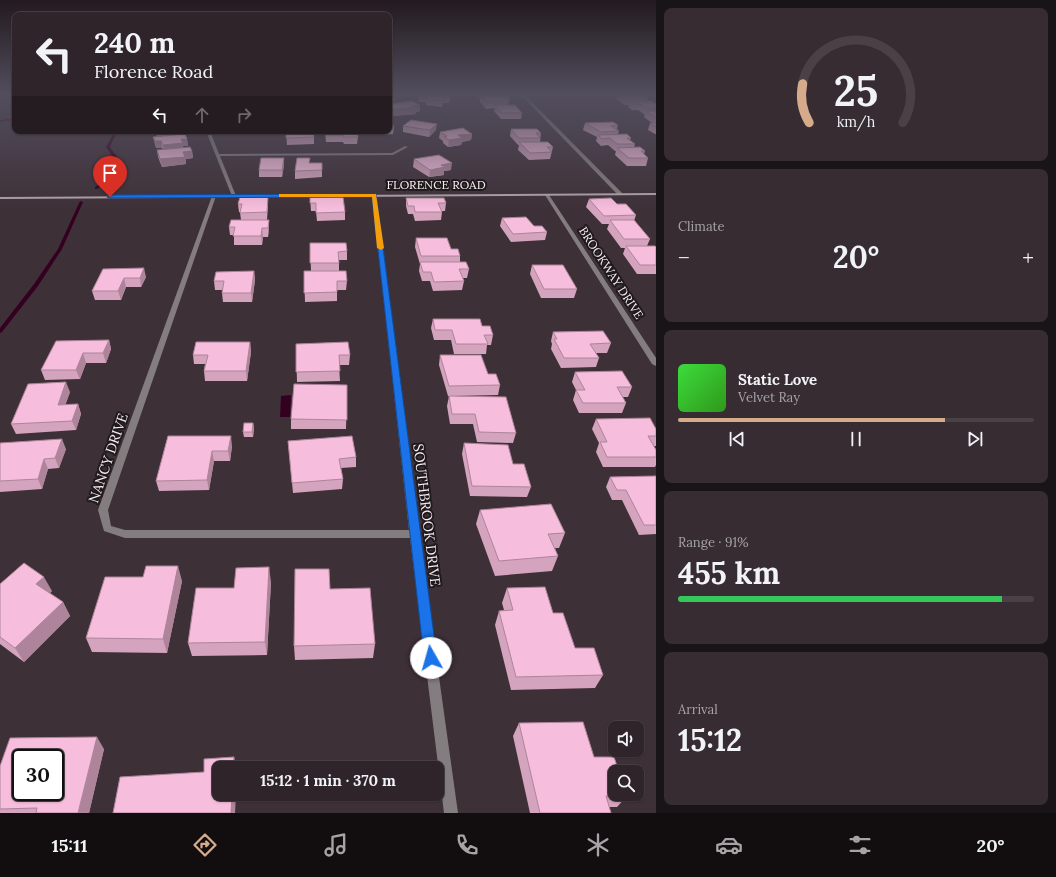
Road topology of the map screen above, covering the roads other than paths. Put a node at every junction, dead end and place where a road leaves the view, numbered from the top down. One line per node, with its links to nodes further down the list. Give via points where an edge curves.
1 (561, 133): 5 (street)
2 (209, 134): 4 (street)
3 (406, 148): 4 (street, via 393,154)
4 (218, 155): 10 (street)
5 (620, 194): 6 (street, FLORENCE ROAD); 8 (street, FLORENCE ROAD)
6 (656, 194)
7 (374, 195): 8 (street, FLORENCE ROAD); 10 (street, FLORENCE ROAD); 13 (street, SOUTHBROOK DRIVE)
8 (547, 195): 12 (street, BROOKWAY DRIVE)
9 (214, 196): 10 (street, FLORENCE ROAD); 11 (street, FLORENCE ROAD); 13 (street, NANCY DRIVE, via 103,510 107,528 125,534)
10 (234, 196)
11 (0, 198)
12 (656, 364)
13 (414, 534): 14 (street, SOUTHBROOK DRIVE)
14 (451, 813)

